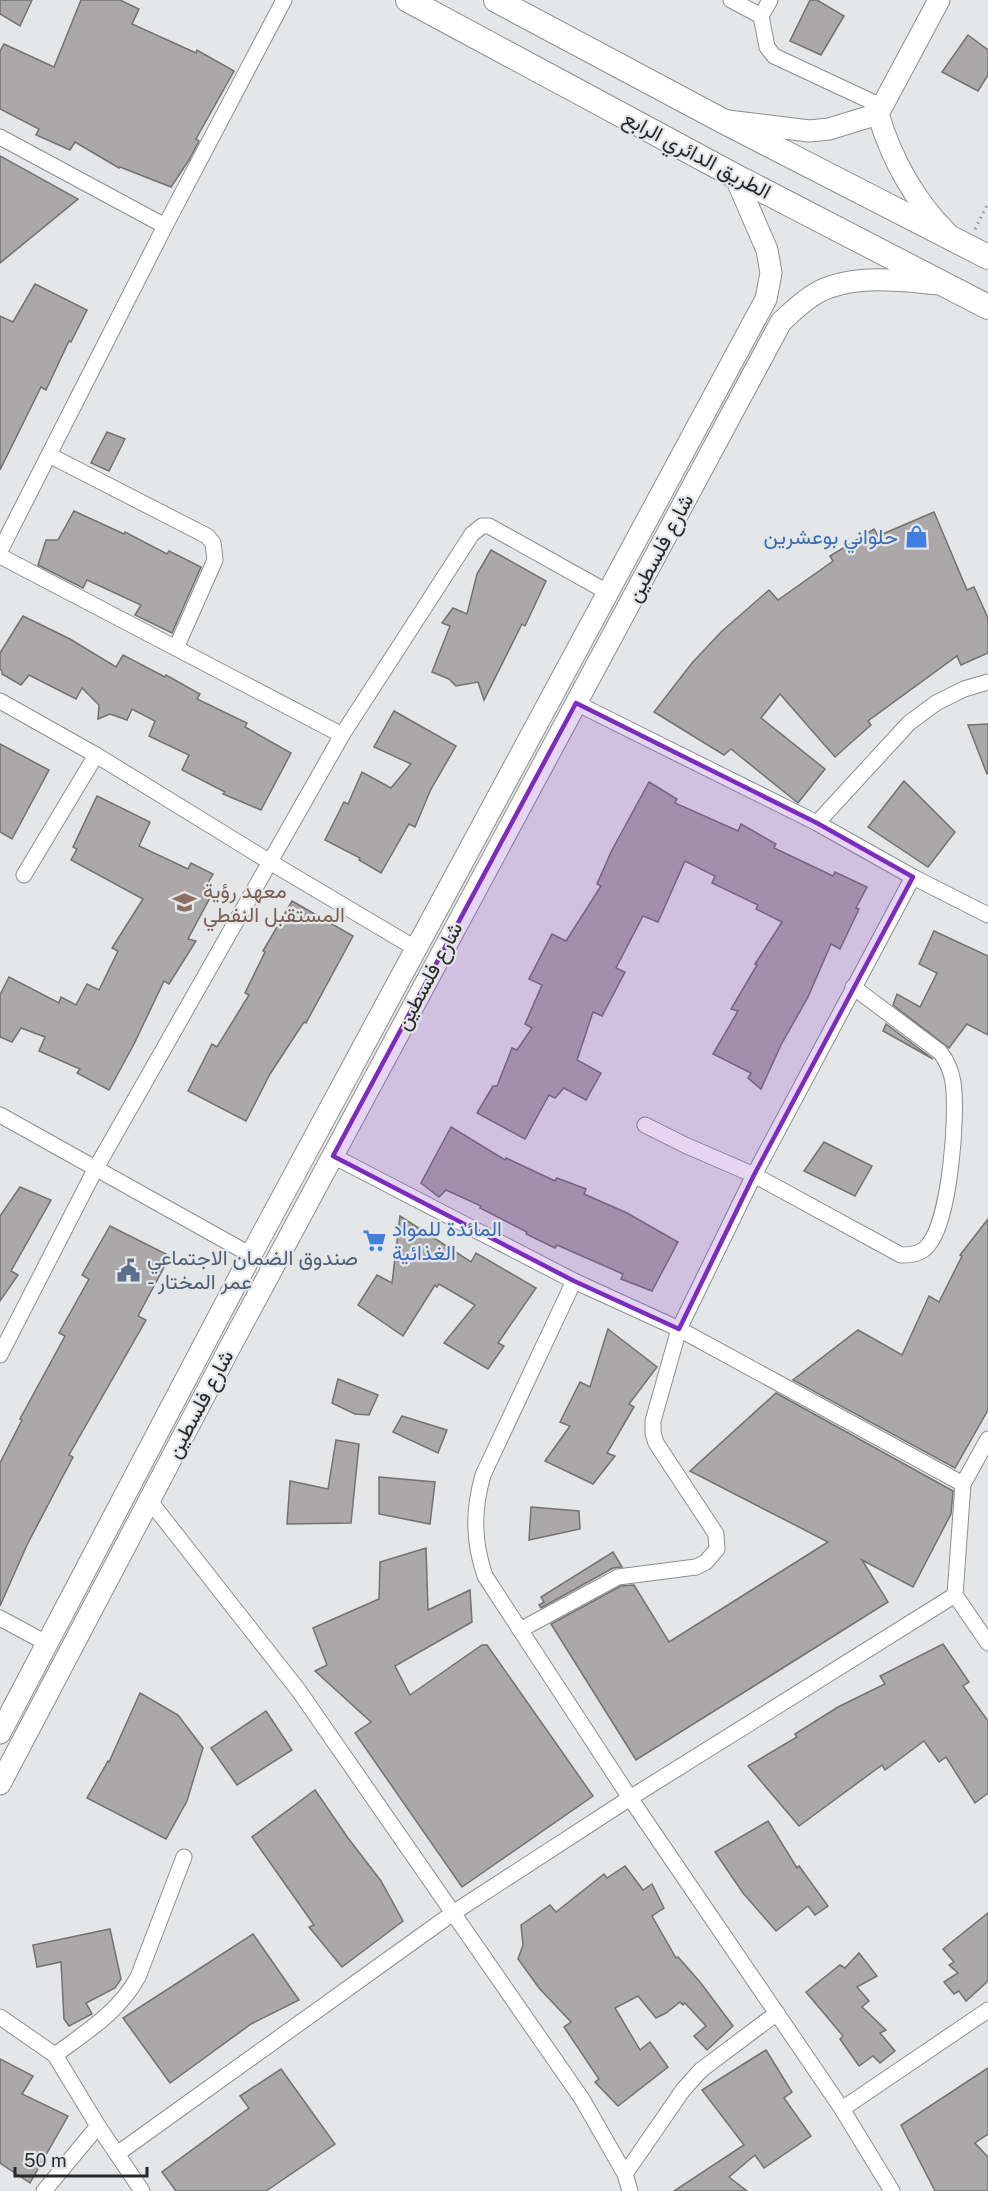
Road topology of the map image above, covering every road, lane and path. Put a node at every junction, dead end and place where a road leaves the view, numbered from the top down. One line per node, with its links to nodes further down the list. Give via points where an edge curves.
1 (284, 0): 13 (street)
2 (408, 0): 11 (main road, الطريق الدائري الرابع)
3 (496, 0): 9 (main road, الطريق الدائري الرابع)
4 (731, 0): 7 (street)
5 (770, 0): 7 (street)
6 (939, 0): 8 (street)
7 (761, 16): 8 (street, via 767,47 774,56)
8 (880, 110): 9 (street, via 830,129 809,131); 14 (street, via 887,143 915,196 934,220)
9 (721, 120): 14 (main road, الطريق الدائري الرابع)
10 (0, 137): 13 (street)
11 (735, 176): 15 (main road, الطريق الدائري الرابع); 20 (street, شارع فلسطين, via 767,250 771,273 766,299)
12 (988, 203): 14 (path)
13 (165, 226): 17 (street)
14 (970, 248)
15 (942, 284): 16 (main road, الطريق الدائري الرابع); 24 (street, شارع فلسطين, via 887,279 829,287 804,301 781,322)
16 (988, 307)
17 (49, 455): 18 (street); 21 (street, via 213,543 215,560)
18 (0, 551)
19 (0, 556): 21 (street)
20 (609, 593): 25 (street, via 489,526 482,526 471,534); 32 (street, شارع فلسطين)
21 (176, 648): 25 (street)
22 (988, 682): 27 (street, via 936,703 909,723)
23 (0, 701): 26 (street)
24 (576, 703): 27 (street); 36 (street, شارع فلسطين)
25 (342, 735): 28 (street)
26 (96, 755): 28 (street); 29 (street)
27 (817, 823): 30 (street)
28 (270, 862): 32 (street); 37 (street)
29 (24, 875)
30 (913, 877): 31 (street); 33 (street)
31 (988, 915)
32 (415, 948): 39 (street, شارع فلسطين)
33 (853, 987): 38 (street); 38 (street, via 940,1052 949,1068 955,1122 938,1228 923,1251 901,1255)
34 (0, 1115): 37 (street)
35 (645, 1125): 38 (street)
36 (333, 1156): 40 (street); 43 (street, شارع فلسطين)
37 (96, 1168): 39 (street); 44 (street)
38 (754, 1175): 41 (street)
39 (250, 1255): 42 (street, شارع فلسطين)
40 (574, 1281): 41 (street); 50 (street, via 483,1475 478,1494 475,1539 479,1559 485,1576)
41 (679, 1329): 46 (street); 50 (street, via 652,1433 716,1534 717,1549 696,1568 624,1575 608,1581)
42 (208, 1339): 43 (street); 52 (street, شارع فلسطين)
43 (229, 1349): 47 (street, شارع فلسطين)
44 (0, 1355)
45 (988, 1438): 46 (street)
46 (963, 1484): 48 (street)
47 (149, 1500): 54 (street, شارع فلسطين); 57 (street, via 299,1691)
48 (955, 1595): 51 (street); 55 (street)
49 (0, 1618): 52 (street)
50 (520, 1630): 55 (street)
51 (988, 1643)
52 (48, 1644): 53 (street, شارع فلسطين)
53 (0, 1733)
54 (0, 1784)
55 (630, 1798): 57 (street); 59 (street)
56 (184, 1857): 61 (street, via 130,1992)
57 (453, 1913): 64 (street); 65 (street, via 582,2099)
58 (988, 2010): 62 (street)
59 (777, 2013): 62 (street); 65 (street, via 701,2070)
60 (0, 2018): 61 (street)
61 (56, 2055): 63 (street)
62 (842, 2109): 69 (street)
63 (98, 2126): 64 (street); 66 (street)
64 (117, 2154): 67 (street)
65 (625, 2174): 68 (street)
66 (44, 2191)
67 (142, 2191)
68 (630, 2191)
69 (892, 2191)

